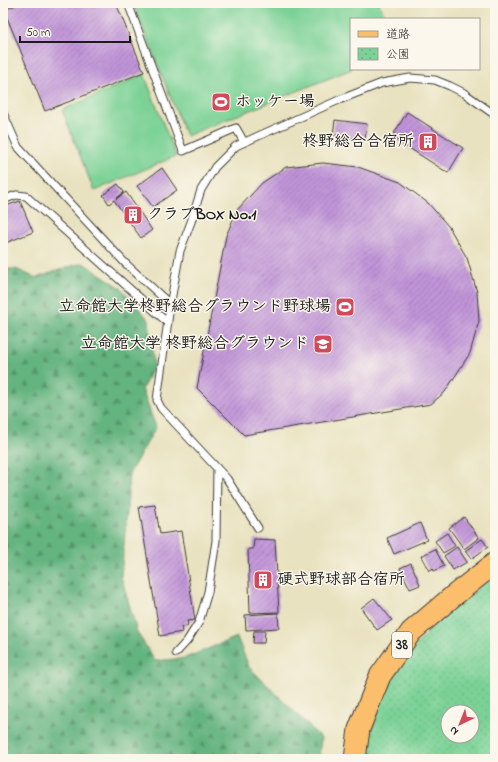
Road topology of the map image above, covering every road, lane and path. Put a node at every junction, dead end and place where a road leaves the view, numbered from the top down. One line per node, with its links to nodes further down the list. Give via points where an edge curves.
1 (128, 3): 4 (lane, via 183,151 236,128)
2 (3, 113): 6 (lane, via 18,147 125,263)
3 (495, 115): 4 (lane, via 450,86 435,80 410,78 382,83)
4 (244, 142): 6 (lane, via 236,146 215,167 201,190 180,251)
5 (3, 200): 7 (lane, via 16,195 26,196)
6 (171, 305): 7 (lane)
7 (168, 323): 8 (lane, via 157,400 161,408)
8 (217, 468): 9 (lane, via 227,479); 11 (lane, via 216,541 208,592 199,622)
9 (258, 528)
10 (495, 563): 12 (main road, 38, via 411,632 380,676 359,729)
11 (176, 653)
12 (355, 759)

